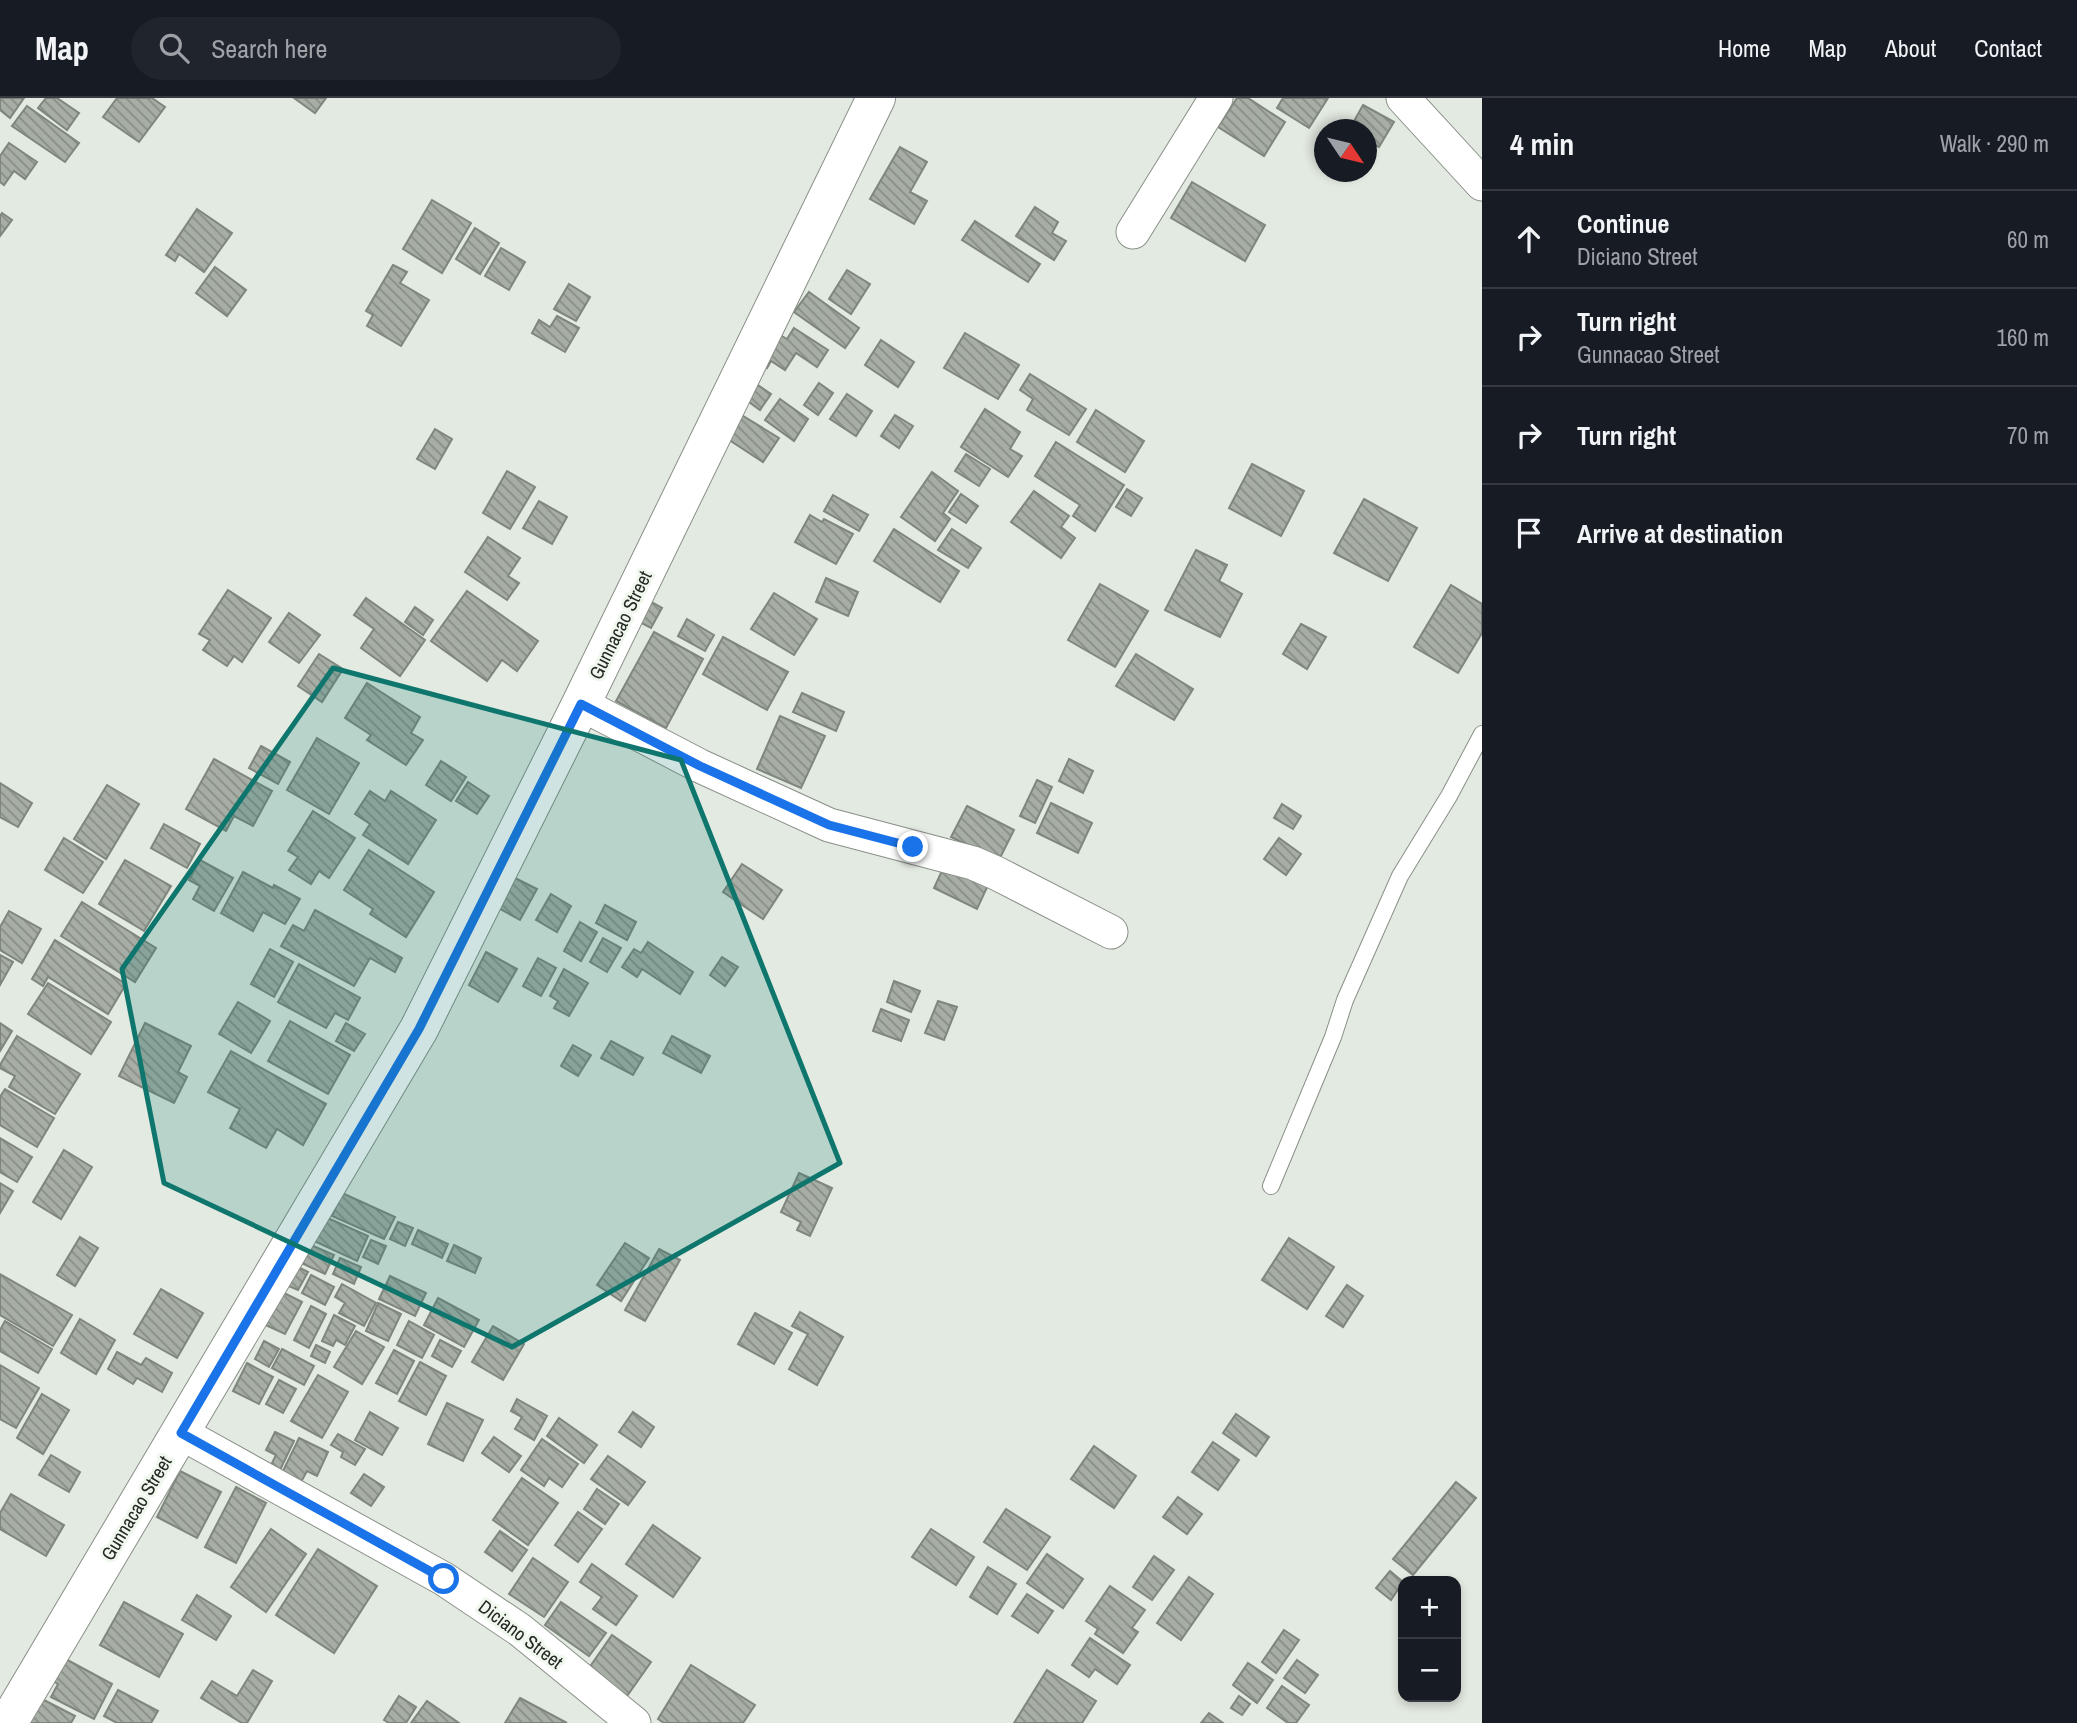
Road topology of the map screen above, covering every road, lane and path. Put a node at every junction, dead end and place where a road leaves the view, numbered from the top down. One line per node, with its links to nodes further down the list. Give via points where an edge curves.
1 (1216, 98): 5 (street)
2 (1403, 98): 4 (street)
3 (871, 100): 6 (street, Gunnacao Street)
4 (1482, 184)
5 (1133, 232)
6 (581, 704): 8 (street, via 700,766 829,825 973,863); 10 (street, Gunnacao Street, via 419,1029)
7 (1482, 734): 9 (lane, via 1401,876 1345,1000)
8 (1111, 932)
9 (1271, 1186)
10 (181, 1433): 11 (street, Gunnacao Street); 12 (street, Diciano Street, via 444,1579 520,1630)
11 (8, 1723)
12 (634, 1723)

